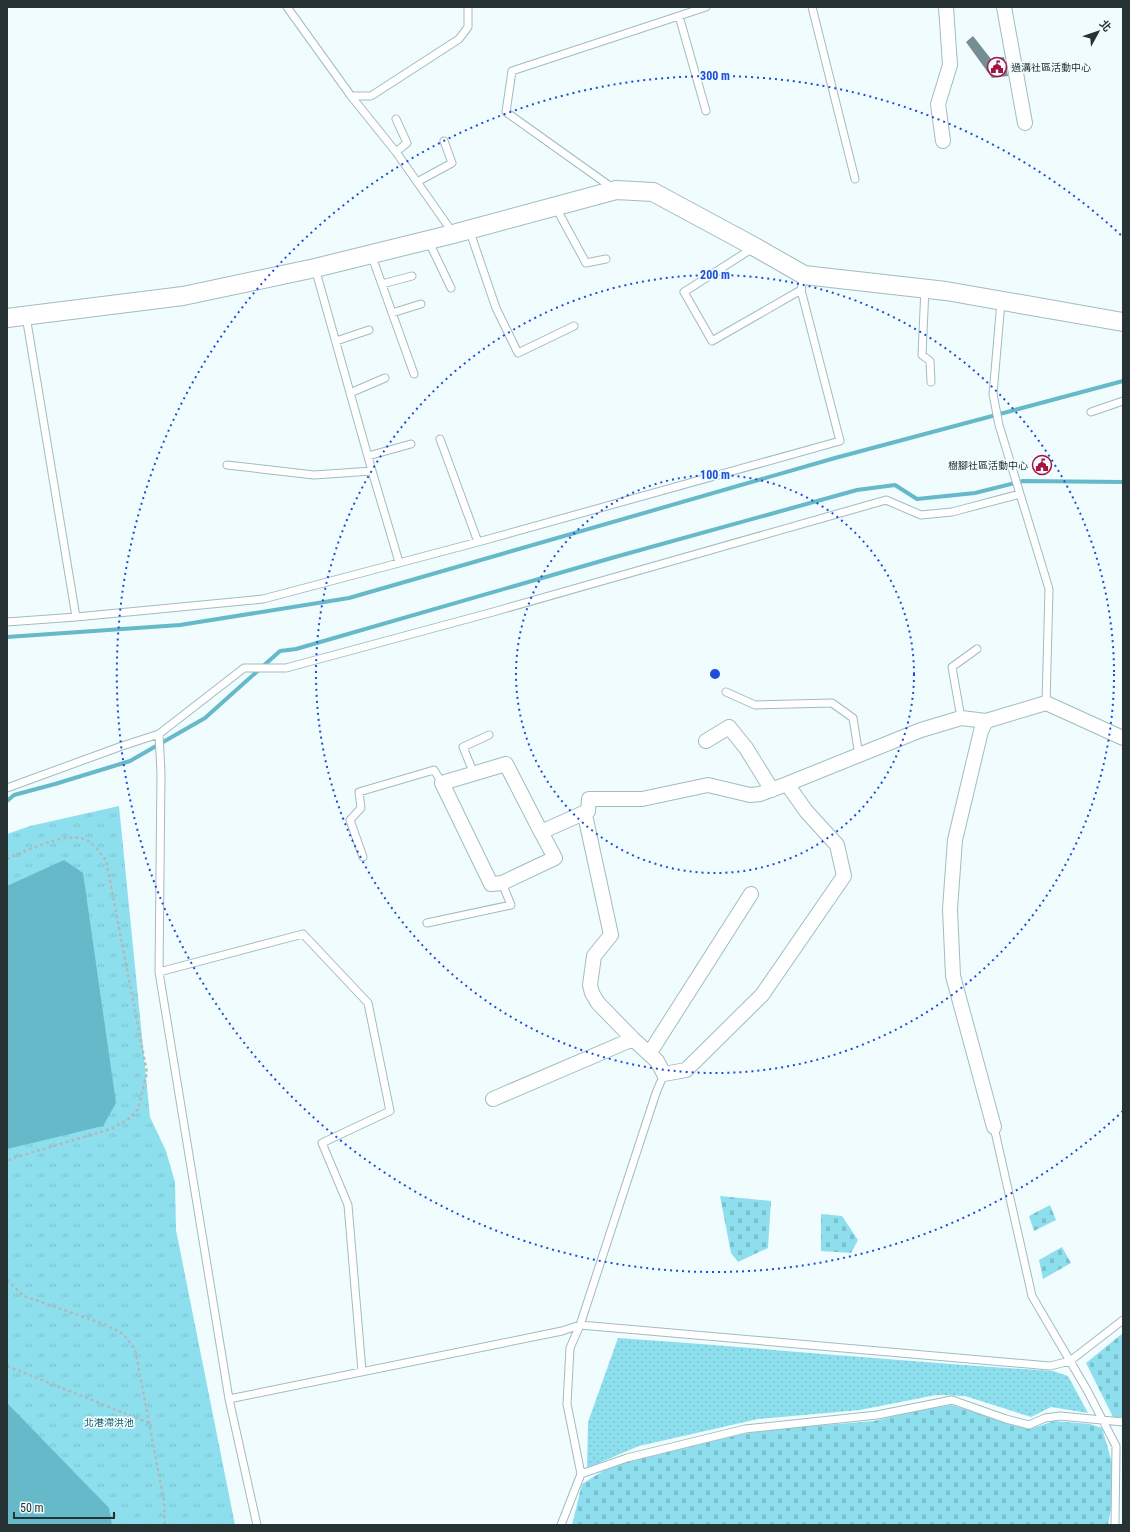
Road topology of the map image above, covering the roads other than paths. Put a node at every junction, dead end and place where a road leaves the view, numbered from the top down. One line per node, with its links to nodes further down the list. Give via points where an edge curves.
1 (287, 7): 8 (lane)
2 (468, 7): 8 (lane, via 468,27 459,39 371,96)
3 (706, 7): 7 (lane)
4 (812, 7): 15 (lane)
5 (946, 7): 13 (street, via 950,65 938,104)
6 (1004, 7): 11 (street)
7 (679, 16): 9 (lane); 17 (lane, via 512,72 506,112)
8 (351, 96): 14 (lane)
9 (706, 111)
10 (396, 118): 14 (lane, via 407,143)
11 (1025, 123)
12 (444, 141): 16 (lane, via 452,164)
13 (943, 141)
14 (396, 152): 16 (lane)
15 (855, 179)
16 (417, 182): 19 (lane)
17 (616, 190): 18 (street); 21 (street, via 653,192)
18 (555, 206): 19 (street); 23 (lane, via 586,263)
19 (461, 231): 20 (street); 36 (lane, via 518,353)
20 (428, 240): 22 (street); 28 (lane)
21 (755, 247): 26 (street); 26 (lane, via 684,292 712,340)
22 (371, 254): 24 (street); 27 (lane)
23 (606, 260)
24 (315, 268): 33 (street, via 183,296); 38 (lane)
25 (412, 276): 27 (lane)
26 (802, 283): 29 (street); 51 (lane, via 840,441)
27 (382, 284): 32 (lane)
28 (451, 288)
29 (925, 288): 30 (street); 41 (lane, via 922,355 930,361)
30 (1001, 300): 35 (street); 50 (lane, via 993,394 999,425)
31 (421, 304): 32 (lane)
32 (392, 314): 39 (lane)
33 (26, 316): 34 (street); 53 (lane)
34 (7, 318)
35 (1123, 322)
36 (574, 326)
37 (369, 330): 38 (lane)
38 (336, 341): 42 (lane)
39 (414, 374)
40 (385, 378): 42 (lane)
41 (931, 382)
42 (350, 393): 47 (lane)
43 (1123, 401): 44 (lane)
44 (1091, 412)
45 (440, 439): 51 (lane)
46 (411, 444): 47 (lane)
47 (368, 456): 49 (lane)
48 (227, 464): 49 (lane, via 314,475)
49 (372, 472): 52 (lane)
50 (1019, 492): 57 (lane, via 1049,589); 60 (lane, via 952,512 920,515 886,500 286,668 244,668)
51 (478, 542): 52 (lane)
52 (399, 562): 53 (lane, via 263,599)
53 (76, 617): 54 (lane)
54 (7, 622)
55 (977, 649): 58 (lane, via 952,667)
56 (726, 692): 64 (lane, via 756,705 832,704 853,718)
57 (1046, 703): 59 (street); 62 (street)
58 (961, 718): 59 (street); 64 (street, via 921,730)
59 (986, 721): 81 (street, via 981,731 955,840 950,908 953,976)
60 (160, 734): 68 (lane); 76 (lane)
61 (489, 735): 65 (lane, via 462,747)
62 (1123, 738)
63 (706, 741): 69 (street, via 729,727 746,748)
64 (859, 756): 67 (street)
65 (474, 774): 66 (street); 71 (street, via 506,764)
66 (442, 783): 72 (lane, via 434,770 359,792 361,808 350,820); 73 (street, via 491,884)
67 (787, 784): 69 (street); 79 (street, via 806,811 837,845 844,876 762,995 686,1070)
68 (7, 788)
69 (772, 790): 70 (street, via 750,795 708,785 642,799 589,799)
70 (588, 811): 71 (street); 77 (street, via 585,815 611,935 594,956 590,985 598,1003)
71 (541, 832): 73 (street, via 555,858)
72 (363, 857)
73 (502, 883): 75 (lane, via 511,905)
74 (751, 894): 78 (street)
75 (427, 923)
76 (159, 972): 85 (lane, via 303,934 368,1003 390,1110 322,1143 348,1205); 86 (lane)
77 (633, 1039): 78 (street); 80 (street)
78 (649, 1054): 79 (street, via 657,1061)
79 (664, 1074): 83 (lane)
80 (493, 1099)
81 (994, 1126): 84 (lane, via 1032,1296)
82 (1123, 1320): 84 (lane)
83 (580, 1325): 84 (lane, via 1050,1366); 85 (lane); 89 (lane, via 570,1348 567,1404)
84 (1070, 1361): 87 (lane)
85 (362, 1371): 86 (lane)
86 (229, 1398): 90 (lane)
87 (1103, 1420): 88 (lane); 89 (lane, via 1060,1416 1045,1418 1029,1425 952,1400 877,1415 745,1429 627,1458); 92 (lane, via 1116,1446)
88 (1123, 1422)
89 (581, 1474): 91 (lane)
90 (257, 1525)
91 (561, 1525)
92 (1115, 1525)

